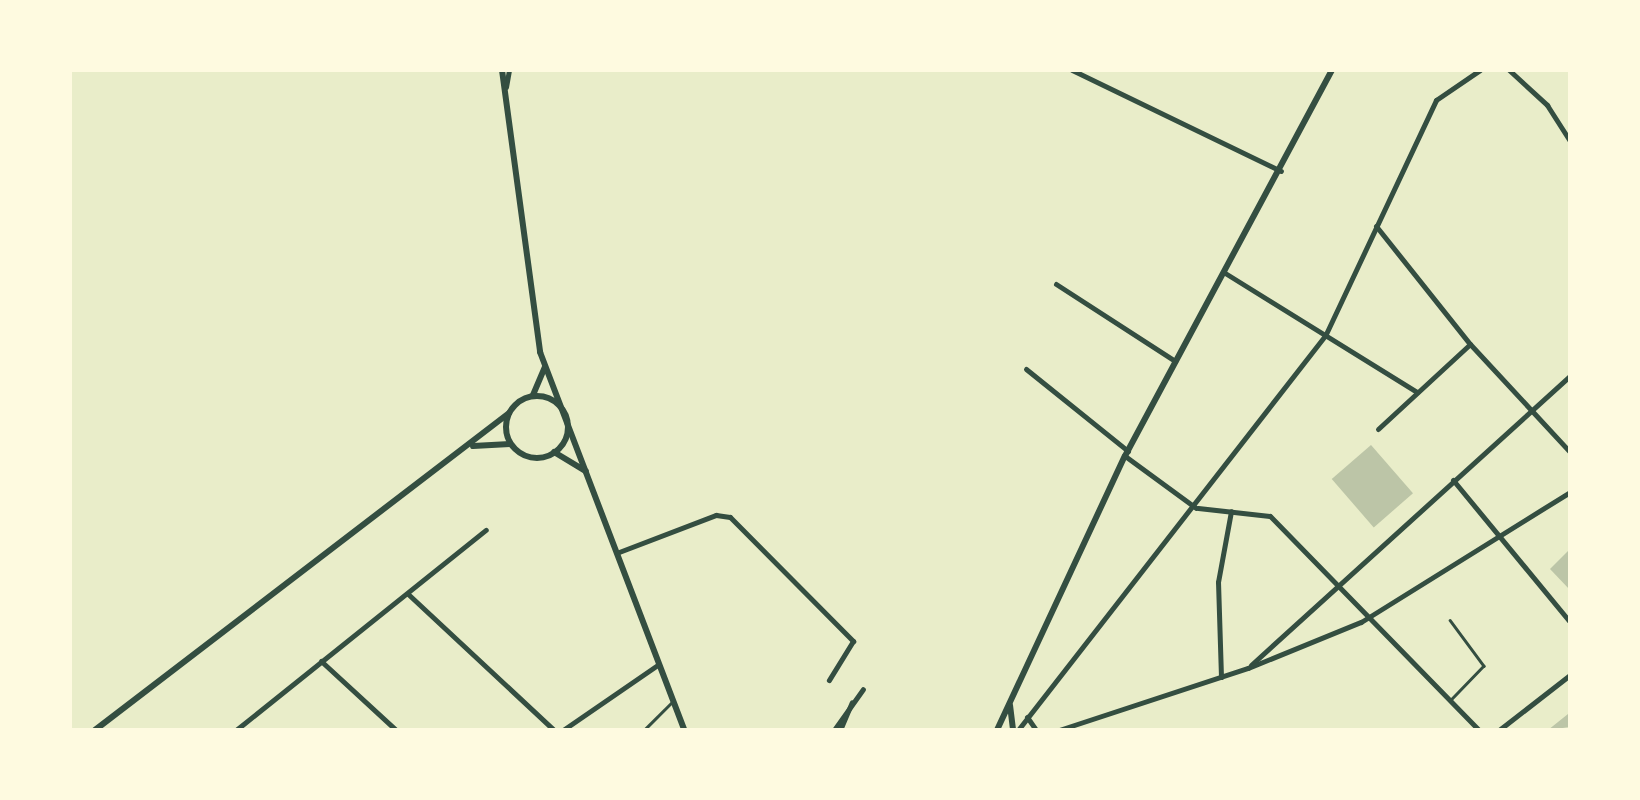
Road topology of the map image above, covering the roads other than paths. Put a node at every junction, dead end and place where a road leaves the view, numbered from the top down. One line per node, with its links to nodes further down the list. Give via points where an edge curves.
1 (505, 70): 14 (street)
2 (1072, 70): 7 (street)
3 (1332, 70): 7 (street)
4 (1480, 70): 8 (street, via 1436,100)
5 (1509, 70): 6 (street, via 1546,105)
6 (1570, 141)
7 (1281, 171): 9 (street)
8 (1376, 226): 11 (street); 12 (street)
9 (1225, 272): 11 (street); 13 (street)
10 (1056, 284): 13 (street)
11 (1325, 336): 17 (street); 31 (street)
12 (1470, 344): 17 (street); 19 (street)
13 (1177, 361): 27 (street)
14 (545, 367): 18 (street); 21 (street)
15 (1026, 368): 27 (street)
16 (1570, 376): 19 (street)
17 (1417, 392): 22 (street)
18 (532, 396): 20 (street); 21 (street, via 551,400)
19 (1530, 411): 26 (street); 29 (street)
20 (509, 413): 23 (street); 24 (street)
21 (564, 414): 25 (street, via 567,432); 28 (street)
22 (1378, 429)
23 (511, 444): 24 (street); 25 (street, via 531,458)
24 (472, 446): 52 (street, via 412,482)
25 (554, 452): 28 (street)
26 (1570, 452)
27 (1126, 453): 31 (street); 48 (street)
28 (587, 471): 35 (street)
29 (1453, 480): 34 (street); 36 (street, via 1442,498)
30 (1570, 492): 34 (street)
31 (1196, 508): 32 (street); 51 (street)
32 (1231, 511): 36 (street, via 1270,516); 45 (street, via 1218,582)
33 (486, 530): 37 (street)
34 (1500, 536): 38 (street); 40 (street)
35 (620, 552): 42 (street); 46 (street, via 716,515 730,517 853,641)
36 (1340, 588): 38 (street); 43 (street)
37 (408, 594): 41 (street); 55 (street)
38 (1370, 616): 43 (street); 49 (street)
39 (1450, 620): 49 (lane, via 1484,666)
40 (1570, 622)
41 (322, 661): 53 (street); 54 (street)
42 (660, 664): 50 (street); 56 (street)
43 (1248, 668): 45 (street)
44 (1570, 675): 66 (street)
45 (1221, 677): 64 (street)
46 (829, 680)
47 (863, 689): 59 (street)
48 (1011, 699): 60 (street); 61 (street)
49 (1451, 700): 65 (street)
50 (673, 701): 57 (lane); 58 (street)
51 (1026, 716): 61 (street); 62 (street)
52 (96, 730)
53 (236, 730)
54 (396, 730)
55 (554, 730)
56 (563, 730)
57 (644, 730)
58 (684, 730)
59 (837, 730)
60 (1000, 730): 61 (street)
61 (1014, 730)
62 (1036, 730)
63 (1051, 730): 64 (street)
64 (1060, 730)
65 (1479, 730)
66 (1498, 730)

